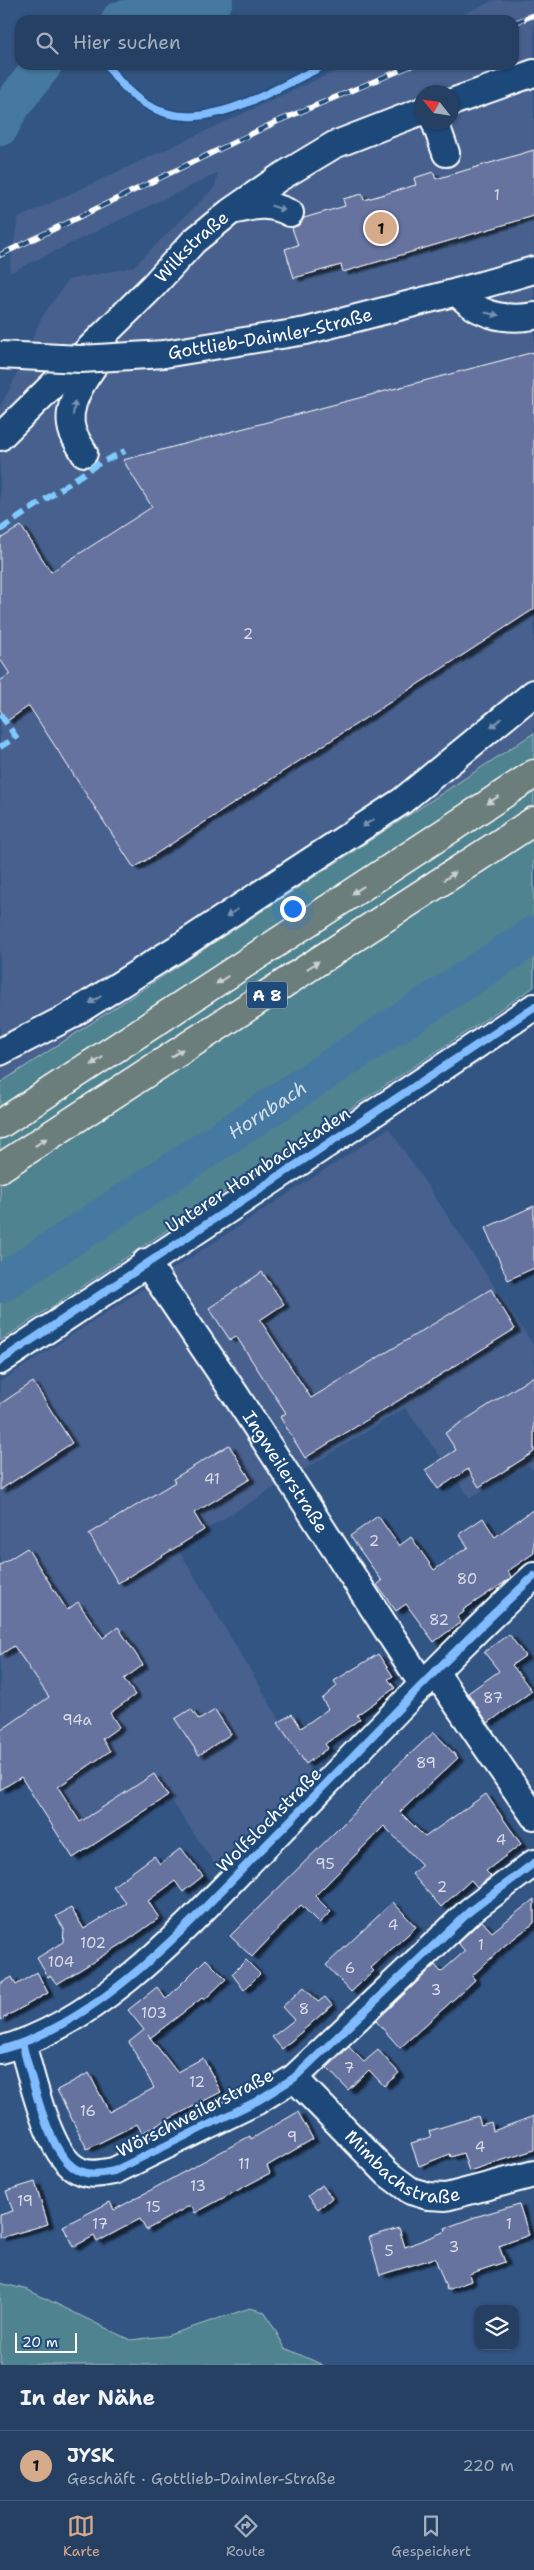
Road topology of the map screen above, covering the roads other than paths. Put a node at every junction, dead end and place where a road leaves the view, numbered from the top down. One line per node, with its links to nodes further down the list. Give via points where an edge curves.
1 (534, 73): 3 (street)
2 (534, 80): 3 (street)
3 (506, 84): 4 (street)
4 (459, 100)
5 (414, 114): 8 (street, Wilkstraße, via 334,145)
6 (438, 130): 7 (street)
7 (446, 152)
8 (230, 212): 9 (street, one-way to 9, via 259,205 274,206); 11 (street, Wilkstraße, via 194,241)
9 (290, 213)
10 (534, 270): 12 (street, Gottlieb-Daimler-Straße)
11 (153, 286): 15 (street, Wilkstraße); 16 (street, one-way to 11, via 72,431 72,405 93,367)
12 (457, 292): 13 (street, one-way to 13, via 468,305 483,312 516,319); 14 (street, Gottlieb-Daimler-Straße, bridge, via 306,330 164,354 81,359)
13 (534, 316)
14 (0, 355)
15 (0, 437)
16 (84, 453)
17 (534, 693): 21 (street, one-way to 21, via 402,801 68,1017)
18 (534, 774): 22 (highway, A 8, one-way to 22)
19 (534, 821): 23 (highway, A 8, one-way to 19)
20 (534, 1007): 24 (street, Unterer Hornbachstaden)
21 (0, 1052)
22 (0, 1124)
23 (0, 1168)
24 (146, 1262): 25 (street, Unterer Hornbachstaden); 27 (street, Ingweilerstraße)
25 (0, 1361)
26 (534, 1576): 27 (street, Wolfslochstraße)
27 (429, 1678): 28 (street, Ingweilerstraße); 30 (street, Wolfslochstraße, via 144,1965 60,2026)
28 (534, 1816)
29 (534, 1862): 31 (street, Wörschweilerstraße, via 470,1911)
30 (11, 2047): 31 (street, Wörschweilerstraße, via 58,2153 80,2172 96,2174 114,2171 257,2101)
31 (294, 2078): 32 (street, Mimbachstraße, via 388,2174 411,2191 446,2198)
32 (534, 2174)

